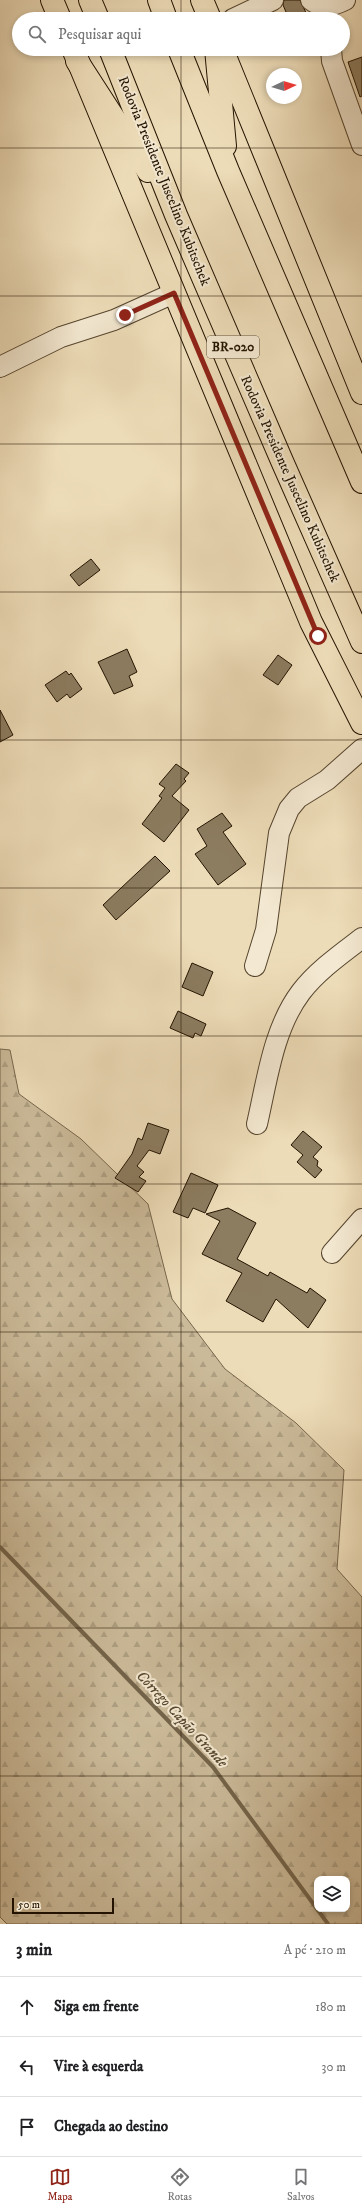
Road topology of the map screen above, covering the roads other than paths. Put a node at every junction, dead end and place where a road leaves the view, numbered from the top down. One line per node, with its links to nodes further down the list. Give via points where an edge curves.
1 (52, 0): 6 (main road)
2 (90, 0): 7 (main road)
3 (159, 0): 8 (main road)
4 (202, 0): 9 (main road)
5 (273, 0): 10 (street)
6 (57, 12)
7 (95, 12)
8 (163, 12)
9 (207, 12)
10 (248, 12)
11 (75, 56): 21 (main road)
12 (76, 56): 20 (main road)
13 (113, 56): 20 (main road, Rodovia Presidente Juscelino Kubitschek / BR-020)
14 (181, 56): 19 (main road)
15 (217, 56): 19 (main road)
16 (225, 56): 23 (main road)
17 (332, 56): 18 (street)
18 (362, 145)
19 (228, 171): 24 (main road)
20 (176, 215): 25 (main road, Rodovia Presidente Juscelino Kubitschek / BR-020)
21 (174, 293): 22 (street, via 114,320 61,336); 26 (main road, via 311,622)
22 (0, 367)
23 (362, 393)
24 (362, 482)
25 (362, 642)
26 (362, 723)
27 (362, 748): 29 (street, via 327,780 298,798 284,819 278,833 266,930)
28 (362, 938): 30 (street, via 320,972 301,993 287,1015 275,1050)
29 (255, 966)
30 (257, 1124)
31 (362, 1219): 32 (street)
32 (332, 1253)

